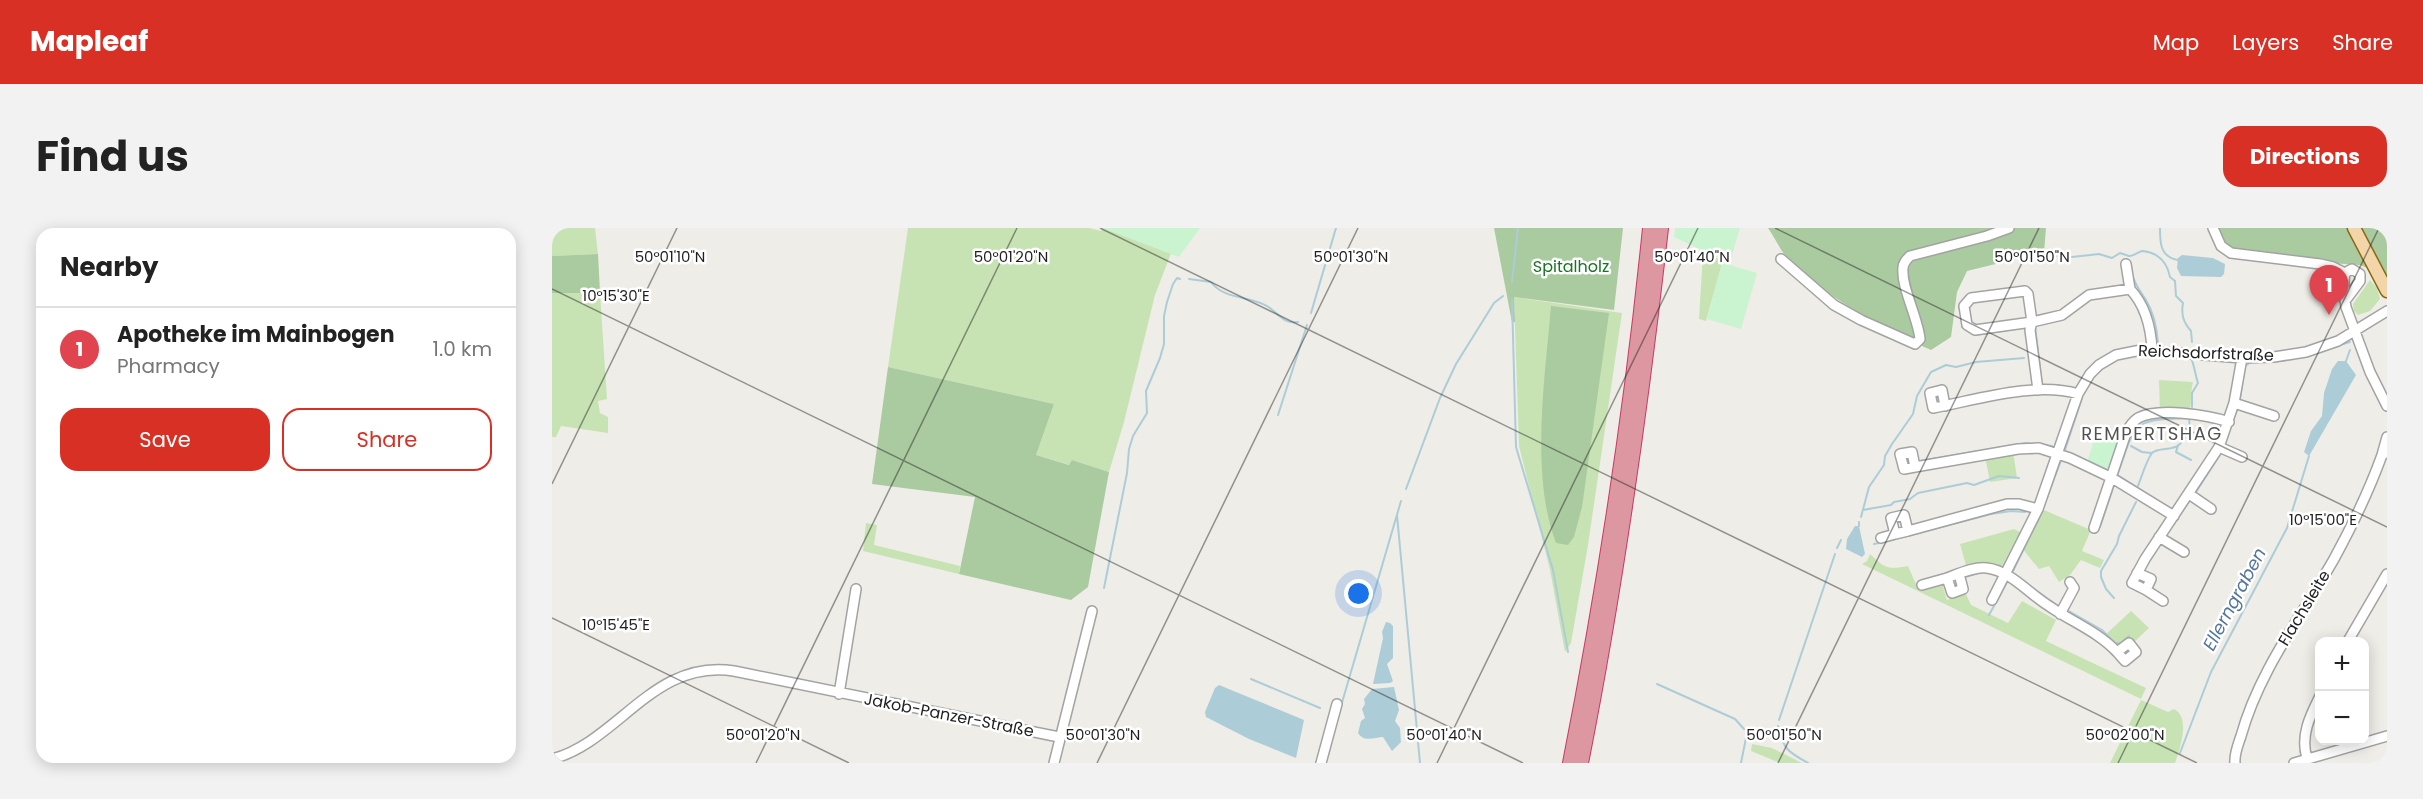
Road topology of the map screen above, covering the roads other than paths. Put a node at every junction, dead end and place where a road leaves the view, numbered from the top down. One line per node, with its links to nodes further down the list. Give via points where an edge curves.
1 (1650, 228): 63 (highway, via 1616,498)
2 (1661, 228): 64 (highway, via 1628,492)
3 (2009, 228): 6 (street, via 1910,256 1904,262 1905,280 1919,328 1920,339 1915,344 1834,305)
4 (2213, 228): 8 (street, via 2231,254 2320,264)
5 (2354, 228): 10 (main road)
6 (1780, 259)
7 (2126, 264): 9 (street)
8 (2345, 273): 11 (street); 11 (street, via 2355,270 2360,278)
9 (2130, 289): 13 (street, via 2089,295 2062,315); 15 (street, via 2150,327)
10 (2387, 291)
11 (2345, 301): 14 (street)
12 (2387, 311): 14 (street, Reichsdorfstraße)
13 (2032, 322): 13 (street, via 1975,330 1967,324 1964,306 1971,298 2025,291); 17 (street)
14 (2356, 330): 16 (street, Reichsdorfstraße, via 2306,352); 21 (street)
15 (2152, 350): 16 (street, Reichsdorfstraße); 18 (street, Reichsdorfstraße, via 2127,351 2107,360 2090,374)
16 (2242, 358): 19 (street)
17 (2038, 390): 18 (street); 20 (street)
18 (2078, 394): 26 (street, Reichsdorfstraße)
19 (2234, 404): 22 (street); 23 (street)
20 (1945, 406)
21 (2387, 406)
22 (2274, 416)
23 (2229, 422): 25 (street); 30 (street, via 2202,415 2143,416 2129,427)
24 (2387, 437): 27 (street, Flachsleite)
25 (2219, 447): 28 (street); 31 (street)
26 (2057, 454): 29 (street, via 2038,448 2018,448); 30 (street); 32 (street, Reichsdorfstraße)
27 (2385, 454): 65 (street, Flachsleite, via 2346,537 2259,686 2244,724)
28 (2242, 457)
29 (1915, 466)
30 (2112, 478): 34 (street); 35 (street)
31 (2189, 494): 33 (street); 34 (street)
32 (2038, 509): 36 (street, via 2007,504); 42 (street, Reichsdorfstraße)
33 (2211, 509)
34 (2174, 516): 38 (street)
35 (2094, 528)
36 (1908, 531): 37 (street); 37 (street, via 1904,515 1891,518)
37 (1895, 534): 39 (street)
38 (2159, 537): 40 (street); 49 (street, via 2132,583)
39 (1881, 538)
40 (2184, 552)
41 (1959, 574): 42 (street, via 1984,567); 44 (street); 44 (street, via 1963,589 1952,593)
42 (2006, 574): 48 (street, Reichsdorfstraße); 51 (street)
43 (2387, 574): 52 (street)
44 (1947, 578): 46 (street)
45 (2070, 582): 51 (street, via 2074,588)
46 (1922, 585)
47 (856, 589): 54 (street)
48 (1992, 600)
49 (2163, 601)
50 (1092, 611): 58 (street)
51 (2060, 614): 53 (street, via 2098,634)
52 (2351, 637)
53 (2117, 652)
54 (839, 694): 58 (street, Jakob-Panzer-Straße); 60 (street, Jakob-Panzer-Straße, via 726,670 690,675 643,698 589,743)
55 (1337, 704): 62 (street)
56 (2315, 706): 59 (street, via 2304,740)
57 (2387, 736): 59 (street)
58 (1059, 737): 61 (street)
59 (2307, 758): 66 (street)
60 (558, 760)
61 (1054, 763)
62 (1321, 763)
63 (1570, 763)
64 (1581, 763)
65 (2235, 763)
66 (2294, 763)

